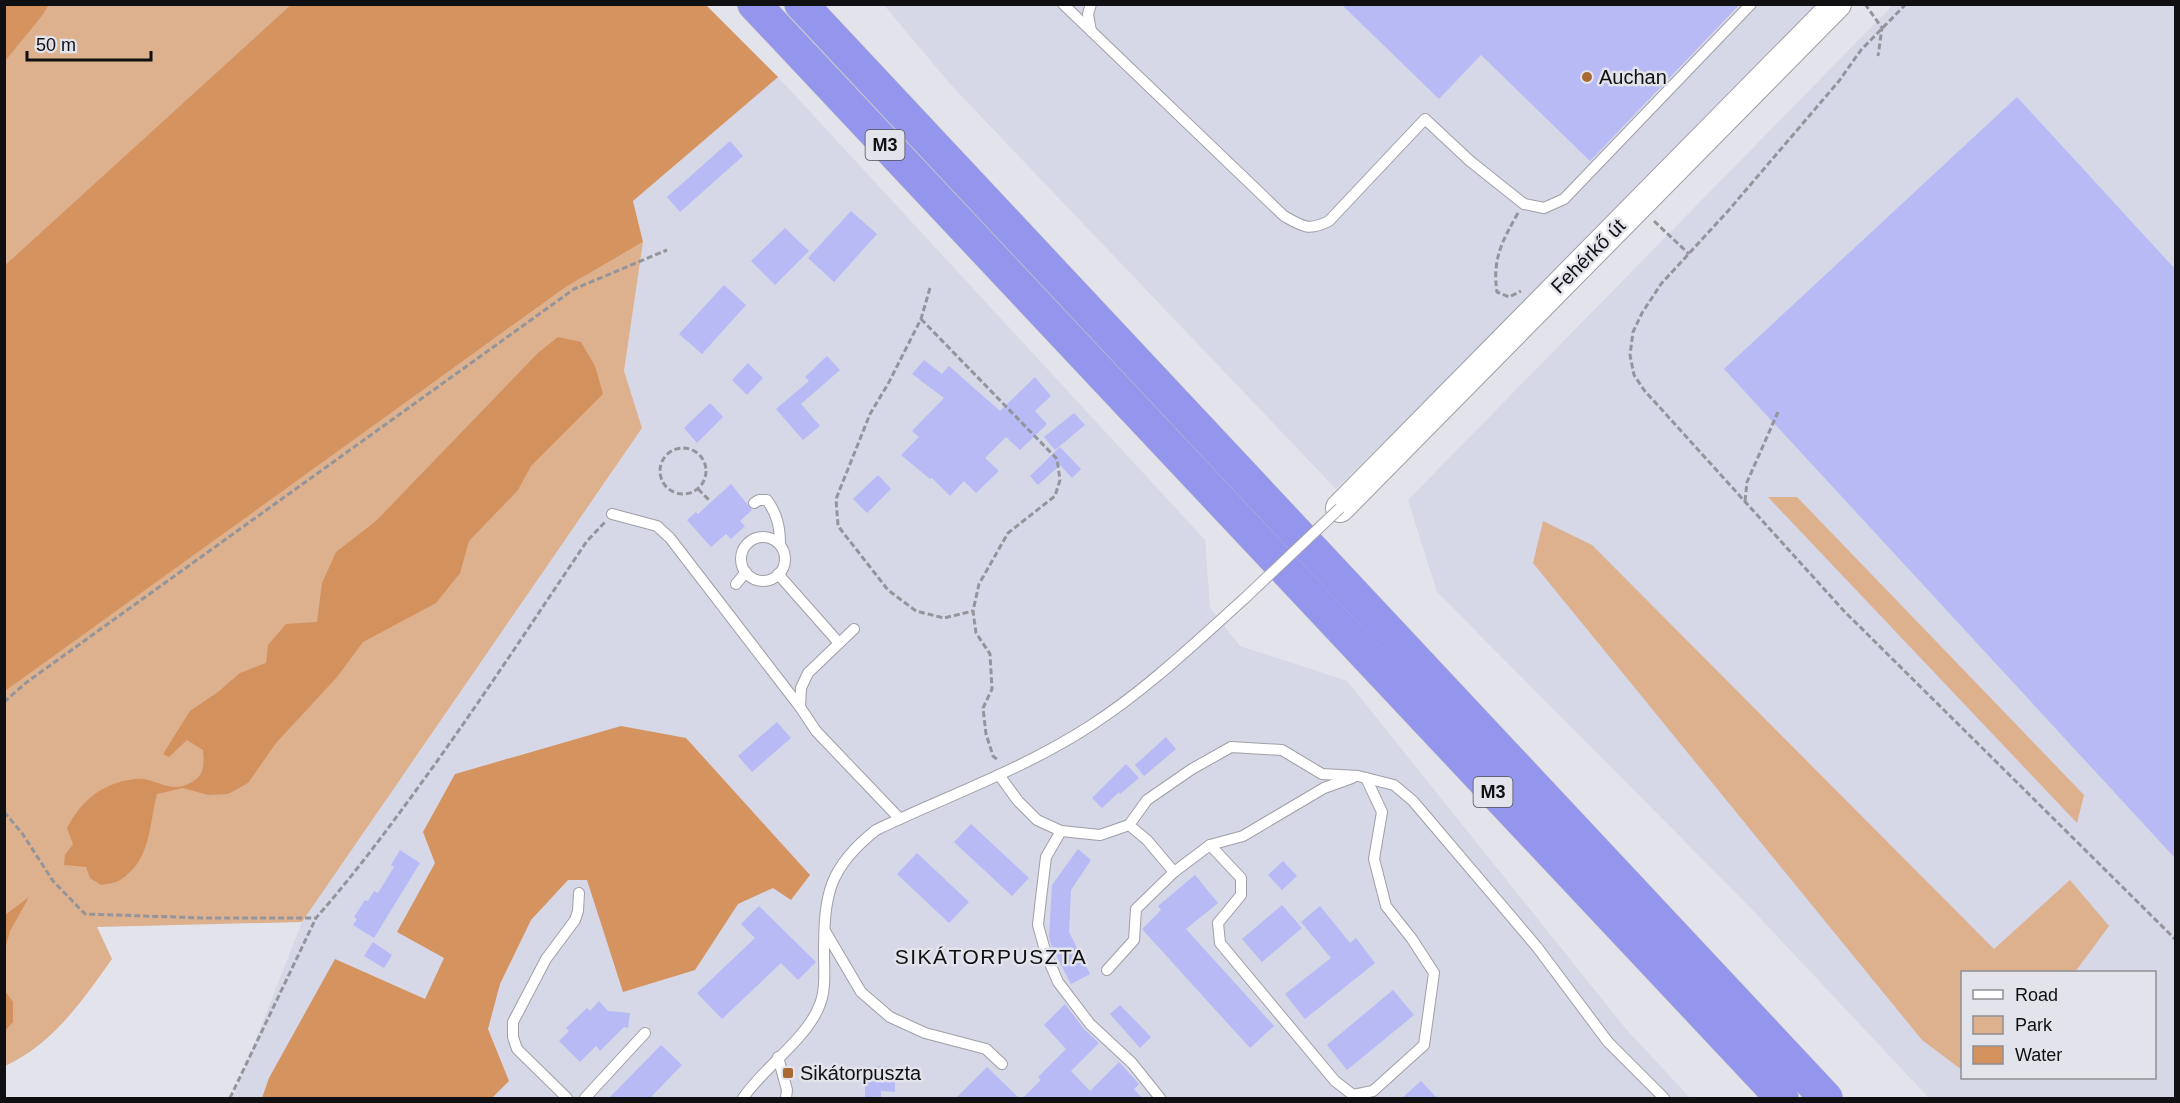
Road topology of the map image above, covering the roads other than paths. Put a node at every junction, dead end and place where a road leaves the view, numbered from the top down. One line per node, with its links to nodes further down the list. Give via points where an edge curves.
1 (754, 4): 39 (highway, M3)
2 (801, 4): 40 (highway, M3)
3 (1064, 4): 7 (lane)
4 (1090, 4): 7 (lane)
5 (1750, 4): 7 (lane, via 1564,199 1544,208 1524,204 1425,119 1329,221 1315,228 1284,216)
6 (1837, 4): 9 (street, Fehérkő út)
7 (1091, 31)
8 (754, 503): 11 (lane, via 767,500 774,510)
9 (1340, 508): 18 (lane, bridge, via 1163,672 1067,740)
10 (612, 514): 17 (lane, via 657,526 670,538)
11 (780, 544): 12 (lane, via 769,537 756,537 746,544 741,556); 13 (lane, via 785,555)
12 (746, 572): 13 (lane, via 763,581); 14 (lane)
13 (778, 574): 16 (lane)
14 (736, 584)
15 (854, 629): 16 (lane)
16 (840, 643): 17 (lane, via 808,673 801,688)
17 (800, 707): 20 (lane, via 816,731)
18 (1004, 772): 20 (lane); 22 (lane, via 1018,801 1037,820)
19 (1362, 777): 21 (lane, via 1322,774 1282,750 1231,747 1148,800); 23 (lane, via 1324,788 1244,836); 23 (lane, via 1382,812 1374,859 1386,906 1434,973 1424,1045 1374,1091 1353,1095 1335,1081 1220,944 1218,923 1241,895 1241,878); 38 (lane, via 1394,785 1413,801 1537,948 1608,1042)
20 (900, 819): 26 (lane, via 876,830 844,860 830,889)
21 (1129, 825): 22 (lane, via 1100,835); 24 (lane)
22 (1061, 831): 37 (lane, via 1046,857 1042,888 1038,925 1046,954 1058,982 1090,1024 1132,1063)
23 (1210, 845): 24 (lane)
24 (1174, 872): 27 (lane, via 1136,909 1134,940)
25 (579, 893): 32 (lane, via 575,920 546,959 513,1022 517,1049)
26 (825, 931): 29 (lane, via 821,1002 809,1025); 30 (lane, via 861,992 890,1017 925,1033 986,1049)
27 (1107, 970)
28 (645, 1033): 33 (lane)
29 (778, 1057): 31 (lane); 36 (lane)
30 (1002, 1065)
31 (752, 1085): 34 (lane); 35 (lane)
32 (567, 1098)
33 (585, 1098)
34 (743, 1098)
35 (752, 1098)
36 (786, 1098)
37 (1160, 1098)
38 (1664, 1098)
39 (1782, 1098)
40 (1826, 1098)

